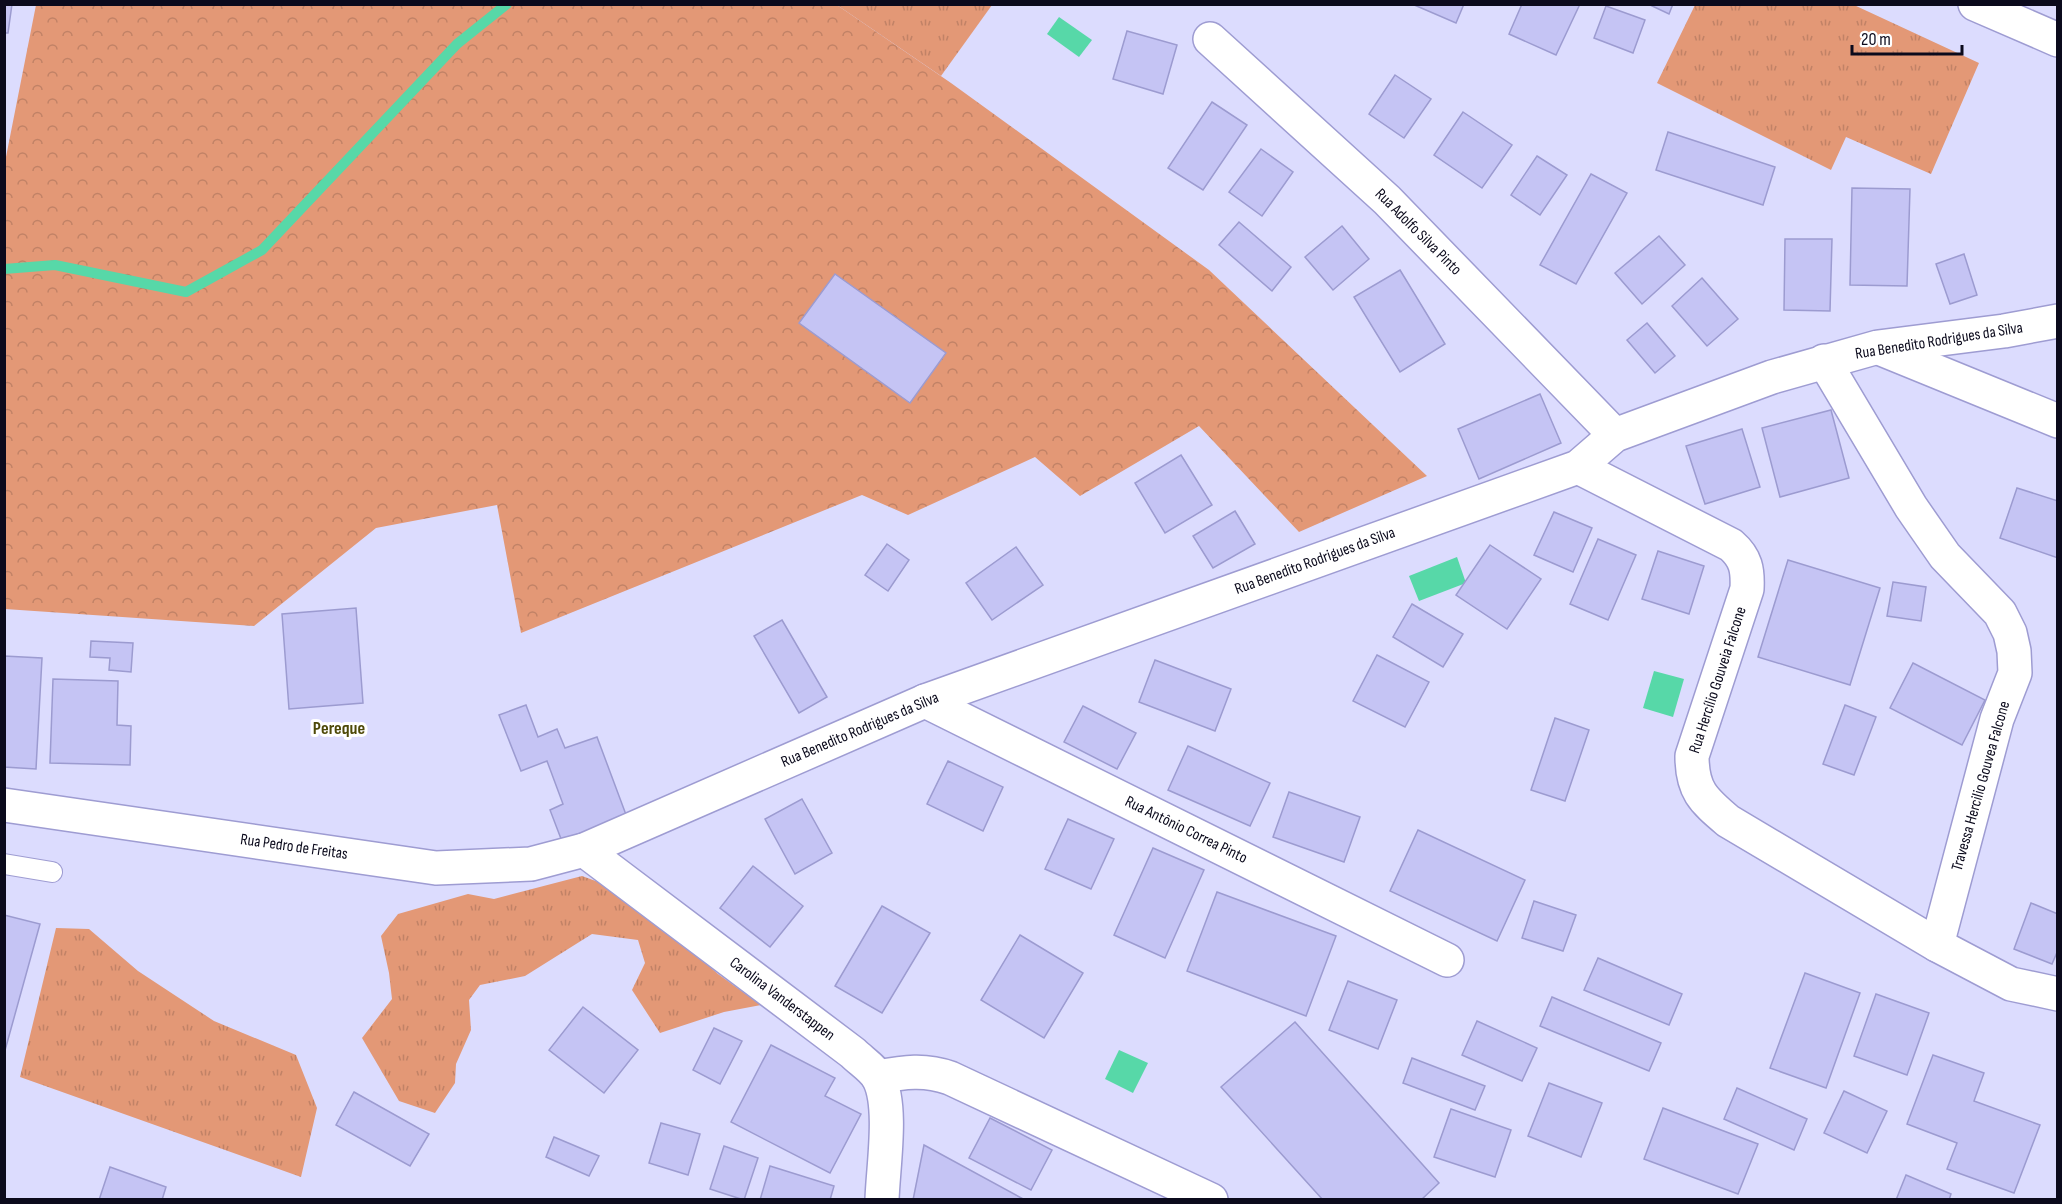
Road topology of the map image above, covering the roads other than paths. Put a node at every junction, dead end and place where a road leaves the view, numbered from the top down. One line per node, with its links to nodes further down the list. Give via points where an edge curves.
1 (1975, 4): 3 (street)
2 (1210, 39): 8 (street, Rua Adolfo Silva Pinto, via 1388,200)
3 (2058, 40)
4 (2058, 321): 5 (street, Rua Benedito Rodrigues da Silva)
5 (1878, 347): 6 (street, Rua Benedito Rodrigues da Silva); 7 (street)
6 (1824, 361): 8 (street, Rua Benedito Rodrigues da Silva); 15 (street, Travessa Hercilio Gouvea Falcone, via 1925,527 1946,556 2000,613 2014,651 2015,673 1997,719)
7 (2058, 421)
8 (1616, 435): 9 (street, Rua Benedito Rodrigues da Silva)
9 (1578, 467): 10 (street, Rua Benedito Rodrigues da Silva); 15 (street, Rua Hercílio Gouveia Falcone, via 1731,545 1745,562 1747,589 1692,756 1696,788 1706,802 1728,821)
10 (925, 701): 12 (street, Rua Benedito Rodrigues da Silva); 16 (street, Rua Antônio Correa Pinto)
11 (4, 805): 12 (street, Rua Pedro de Freitas, via 436,868 531,864)
12 (584, 850): 18 (street, Carolina Vanderstappen, via 853,1053)
13 (4, 864): 14 (lane)
14 (52, 872)
15 (1937, 945): 17 (street, Rua Hercílio Gouveia Falcone, via 2011,984)
16 (1447, 960)
17 (2058, 994)
18 (878, 1077): 19 (street, via 885,1095 886,1115); 20 (street, via 915,1071 950,1078)
19 (882, 1200)
20 (1211, 1200)

